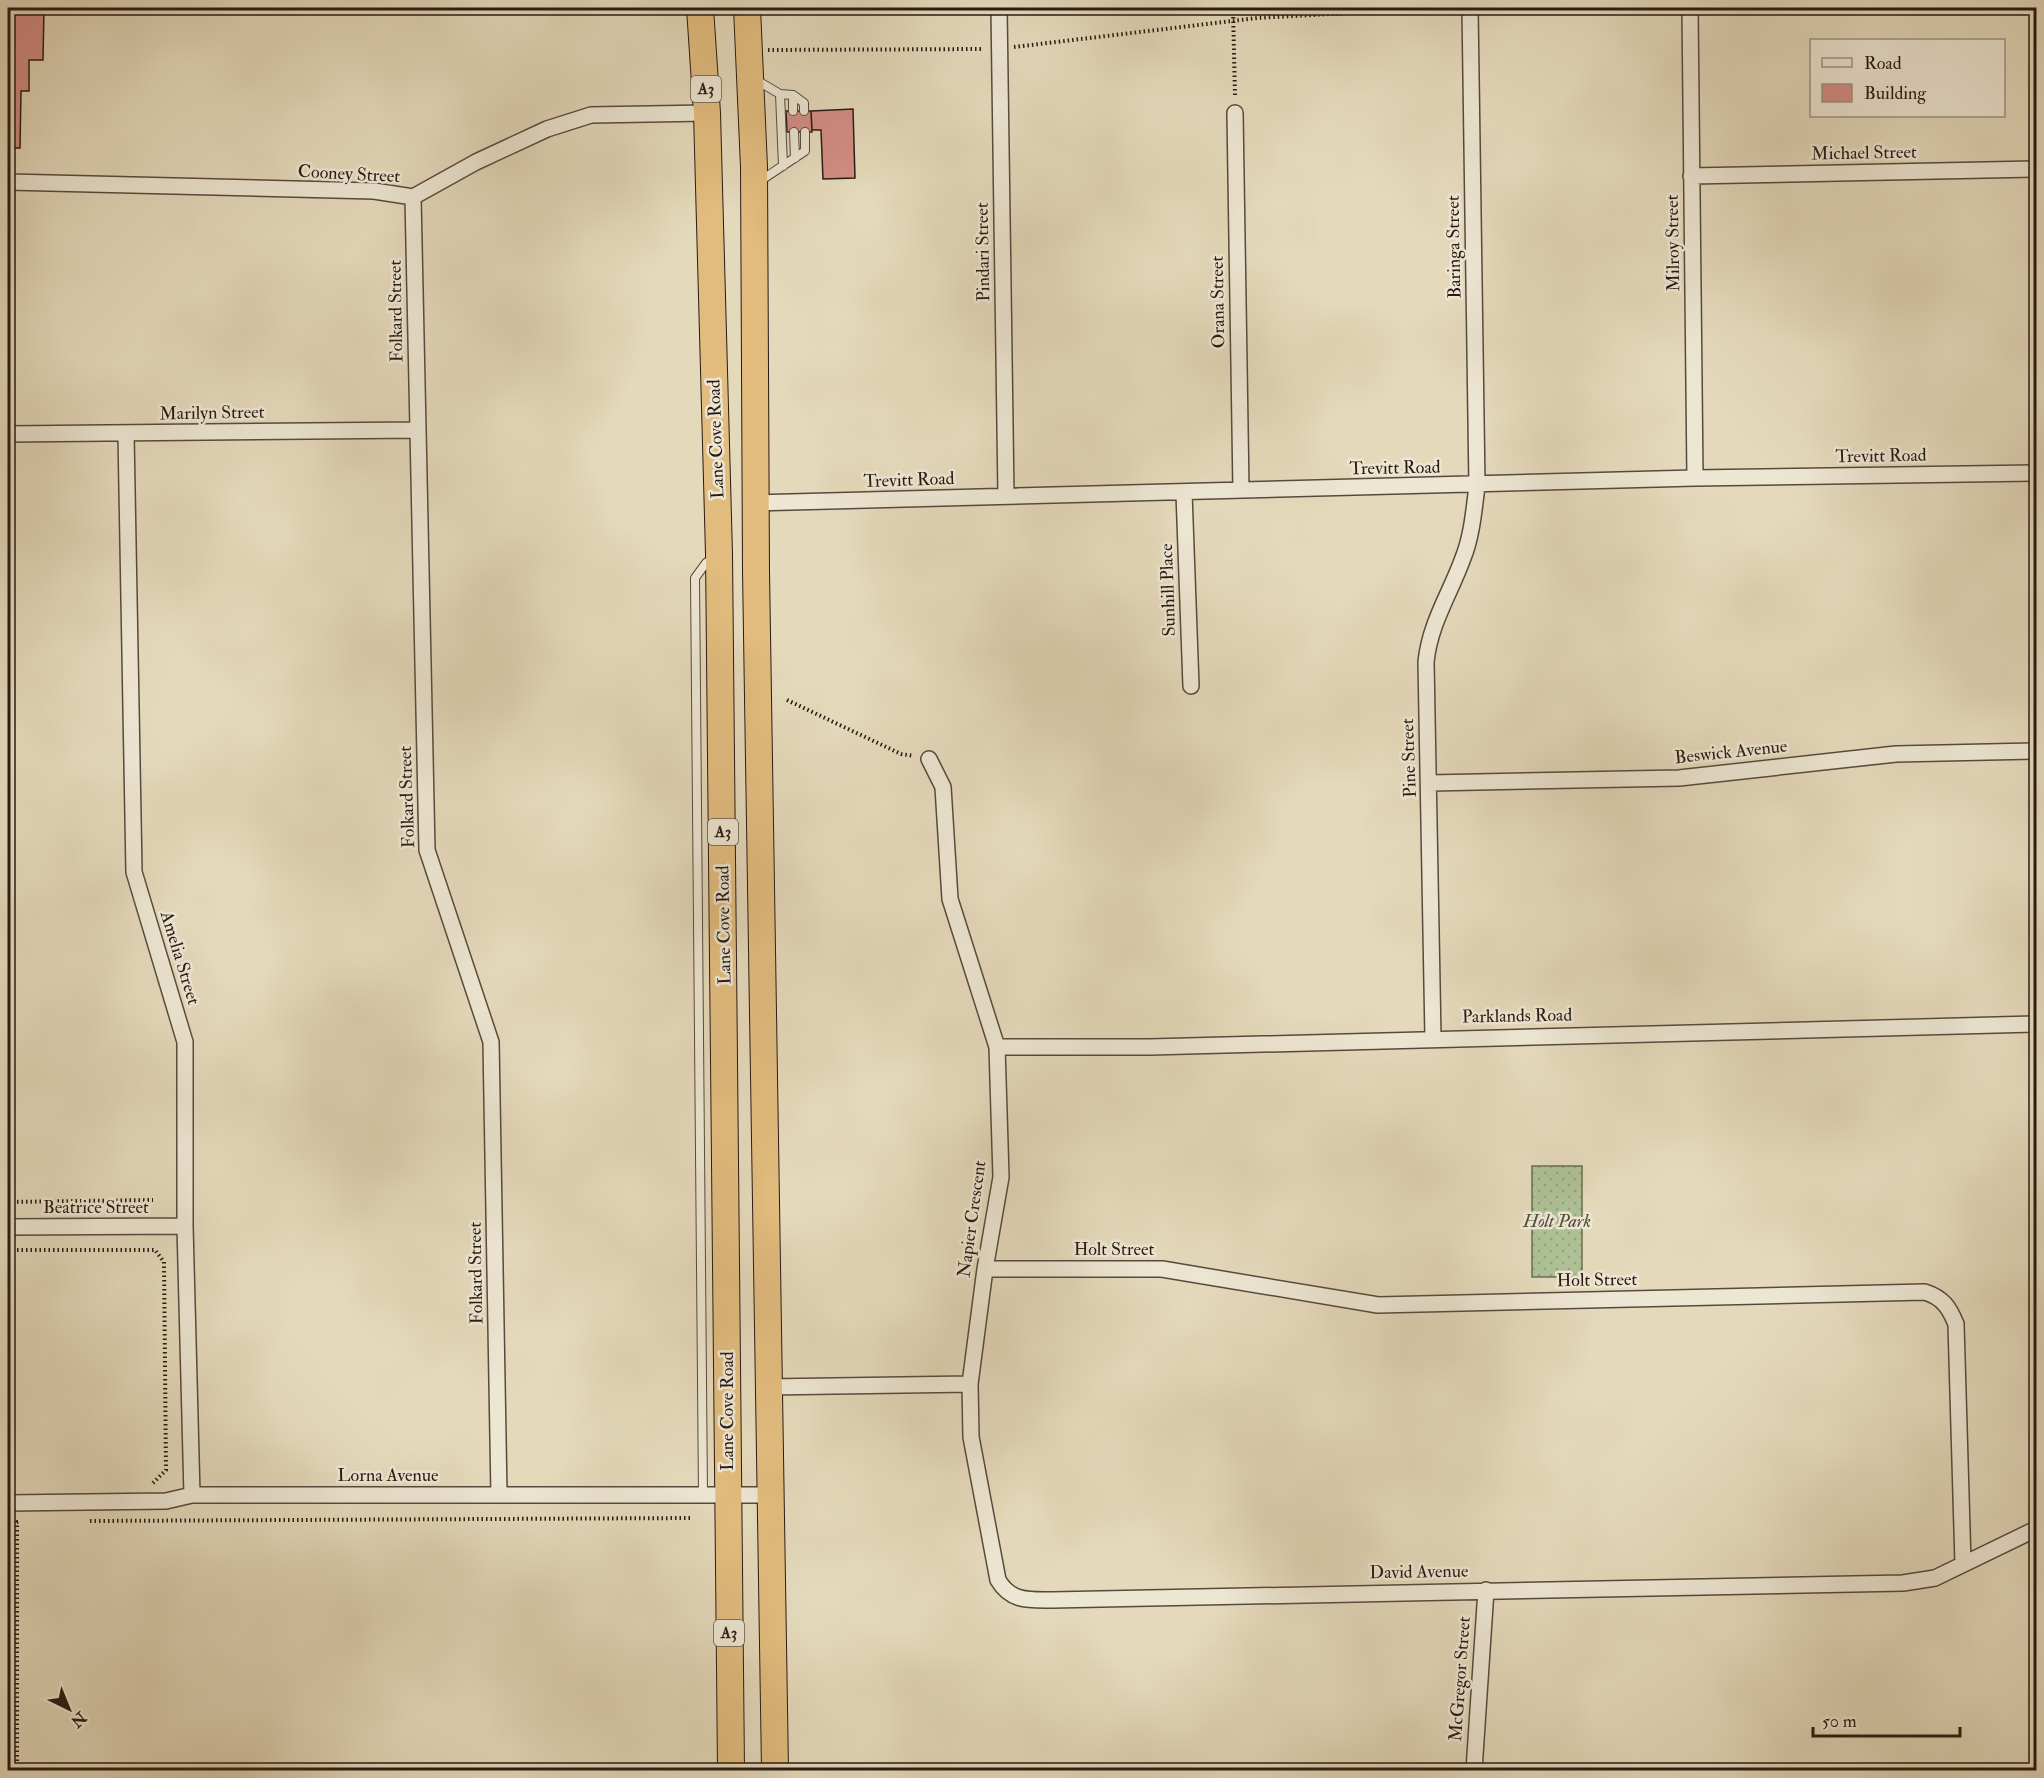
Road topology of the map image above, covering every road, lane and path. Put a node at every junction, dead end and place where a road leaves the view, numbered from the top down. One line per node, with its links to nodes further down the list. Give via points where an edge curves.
1 (700, 8): 16 (highway, Lane Cove Road / A3)
2 (747, 8): 11 (highway, Lane Cove Road / A3)
3 (999, 8): 9 (street, Pindari Street)
4 (1233, 8): 8 (path)
5 (1442, 8): 8 (path)
6 (1470, 8): 32 (street, Baringa Street)
7 (1689, 8): 23 (street, Milroy Street)
8 (1234, 21): 9 (path); 17 (path)
9 (1001, 49): 10 (path); 35 (street, Pindari Street)
10 (768, 50)
11 (749, 76): 12 (lane); 25 (highway, Lane Cove Road / A3)
12 (780, 94): 13 (lane); 21 (lane)
13 (793, 95): 14 (lane); 15 (lane, via 804,103)
14 (793, 111)
15 (804, 111)
16 (707, 112): 26 (street, Cooney Street, via 591,115 547,129); 56 (highway, Lane Cove Road / A3, via 719,554)
17 (1235, 113): 33 (street, Orana Street)
18 (794, 132): 20 (lane)
19 (805, 132): 20 (lane, via 806,151)
20 (795, 159): 21 (lane)
21 (783, 166): 25 (lane)
22 (2037, 169): 23 (street, Michael Street)
23 (1691, 176): 31 (street, Milroy Street)
24 (8, 182): 26 (street, Cooney Street, via 374,191)
25 (754, 185): 36 (highway, Lane Cove Road / A3)
26 (413, 197): 27 (street, Folkard Street)
27 (418, 430): 29 (street, Marilyn Street); 55 (street, Folkard Street, via 427,850 491,1042)
28 (8, 434): 29 (street, Marilyn Street)
29 (126, 434): 47 (street, Amelia Street, via 134,872 185,1042)
30 (2037, 473): 31 (street, Trevitt Road)
31 (1695, 478): 32 (street, Trevitt Road)
32 (1477, 486): 33 (street, Trevitt Road); 41 (street, Pine Street, via 1464,557 1428,643)
33 (1241, 490): 34 (street, Trevitt Road)
34 (1184, 493): 35 (street, Trevitt Road); 37 (street, Sunhill Place)
35 (1006, 496): 36 (street, Trevitt Road)
36 (755, 503): 52 (highway, Lane Cove Road / A3)
37 (1191, 686)
38 (788, 700): 40 (path, via 901,754)
39 (2037, 751): 41 (street, Beswick Avenue, via 1896,754 1679,778)
40 (929, 759): 44 (street, Napier Crescent, via 943,787 950,899)
41 (1430, 783): 43 (street, Pine Street)
42 (2037, 1024): 43 (street, Parklands Road)
43 (1433, 1038): 44 (street, Parklands Road, via 1150,1047)
44 (998, 1047): 50 (street, Napier Crescent, via 1002,1177)
45 (153, 1200): 46 (path)
46 (8, 1202)
47 (185, 1226): 48 (street, Beatrice Street); 54 (street, Amelia Street)
48 (8, 1227)
49 (8, 1250): 53 (path, via 155,1250 164,1262 166,1470 155,1483)
50 (985, 1269): 51 (street, Napier Crescent); 63 (street, Holt Street, via 1162,1269 1378,1305 1925,1292 1939,1297 1950,1308 1956,1324)
51 (970, 1384): 52 (street); 64 (street, David Avenue, via 971,1437 994,1564 1004,1590 1014,1598)
52 (767, 1387): 57 (highway, Lane Cove Road / A3)
53 (145, 1483)
54 (192, 1495): 55 (street, Lorna Avenue); 58 (street, Lorna Avenue, via 166,1501)
55 (499, 1495): 56 (street, Lorna Avenue)
56 (716, 1495): 57 (street, Lorna Avenue); 66 (highway, Lane Cove Road / A3)
57 (770, 1495): 67 (highway, Lane Cove Road / A3)
58 (8, 1503)
59 (693, 1518): 60 (path)
60 (88, 1521)
61 (29, 1522): 65 (path, via 17,1522)
62 (2037, 1529): 63 (street, David Avenue)
63 (1963, 1564): 64 (street, David Avenue, via 1935,1578 1903,1583)
64 (1486, 1590): 68 (street, McGregor Street)
65 (17, 1770)
66 (731, 1770)
67 (775, 1770)
68 (1474, 1770)

